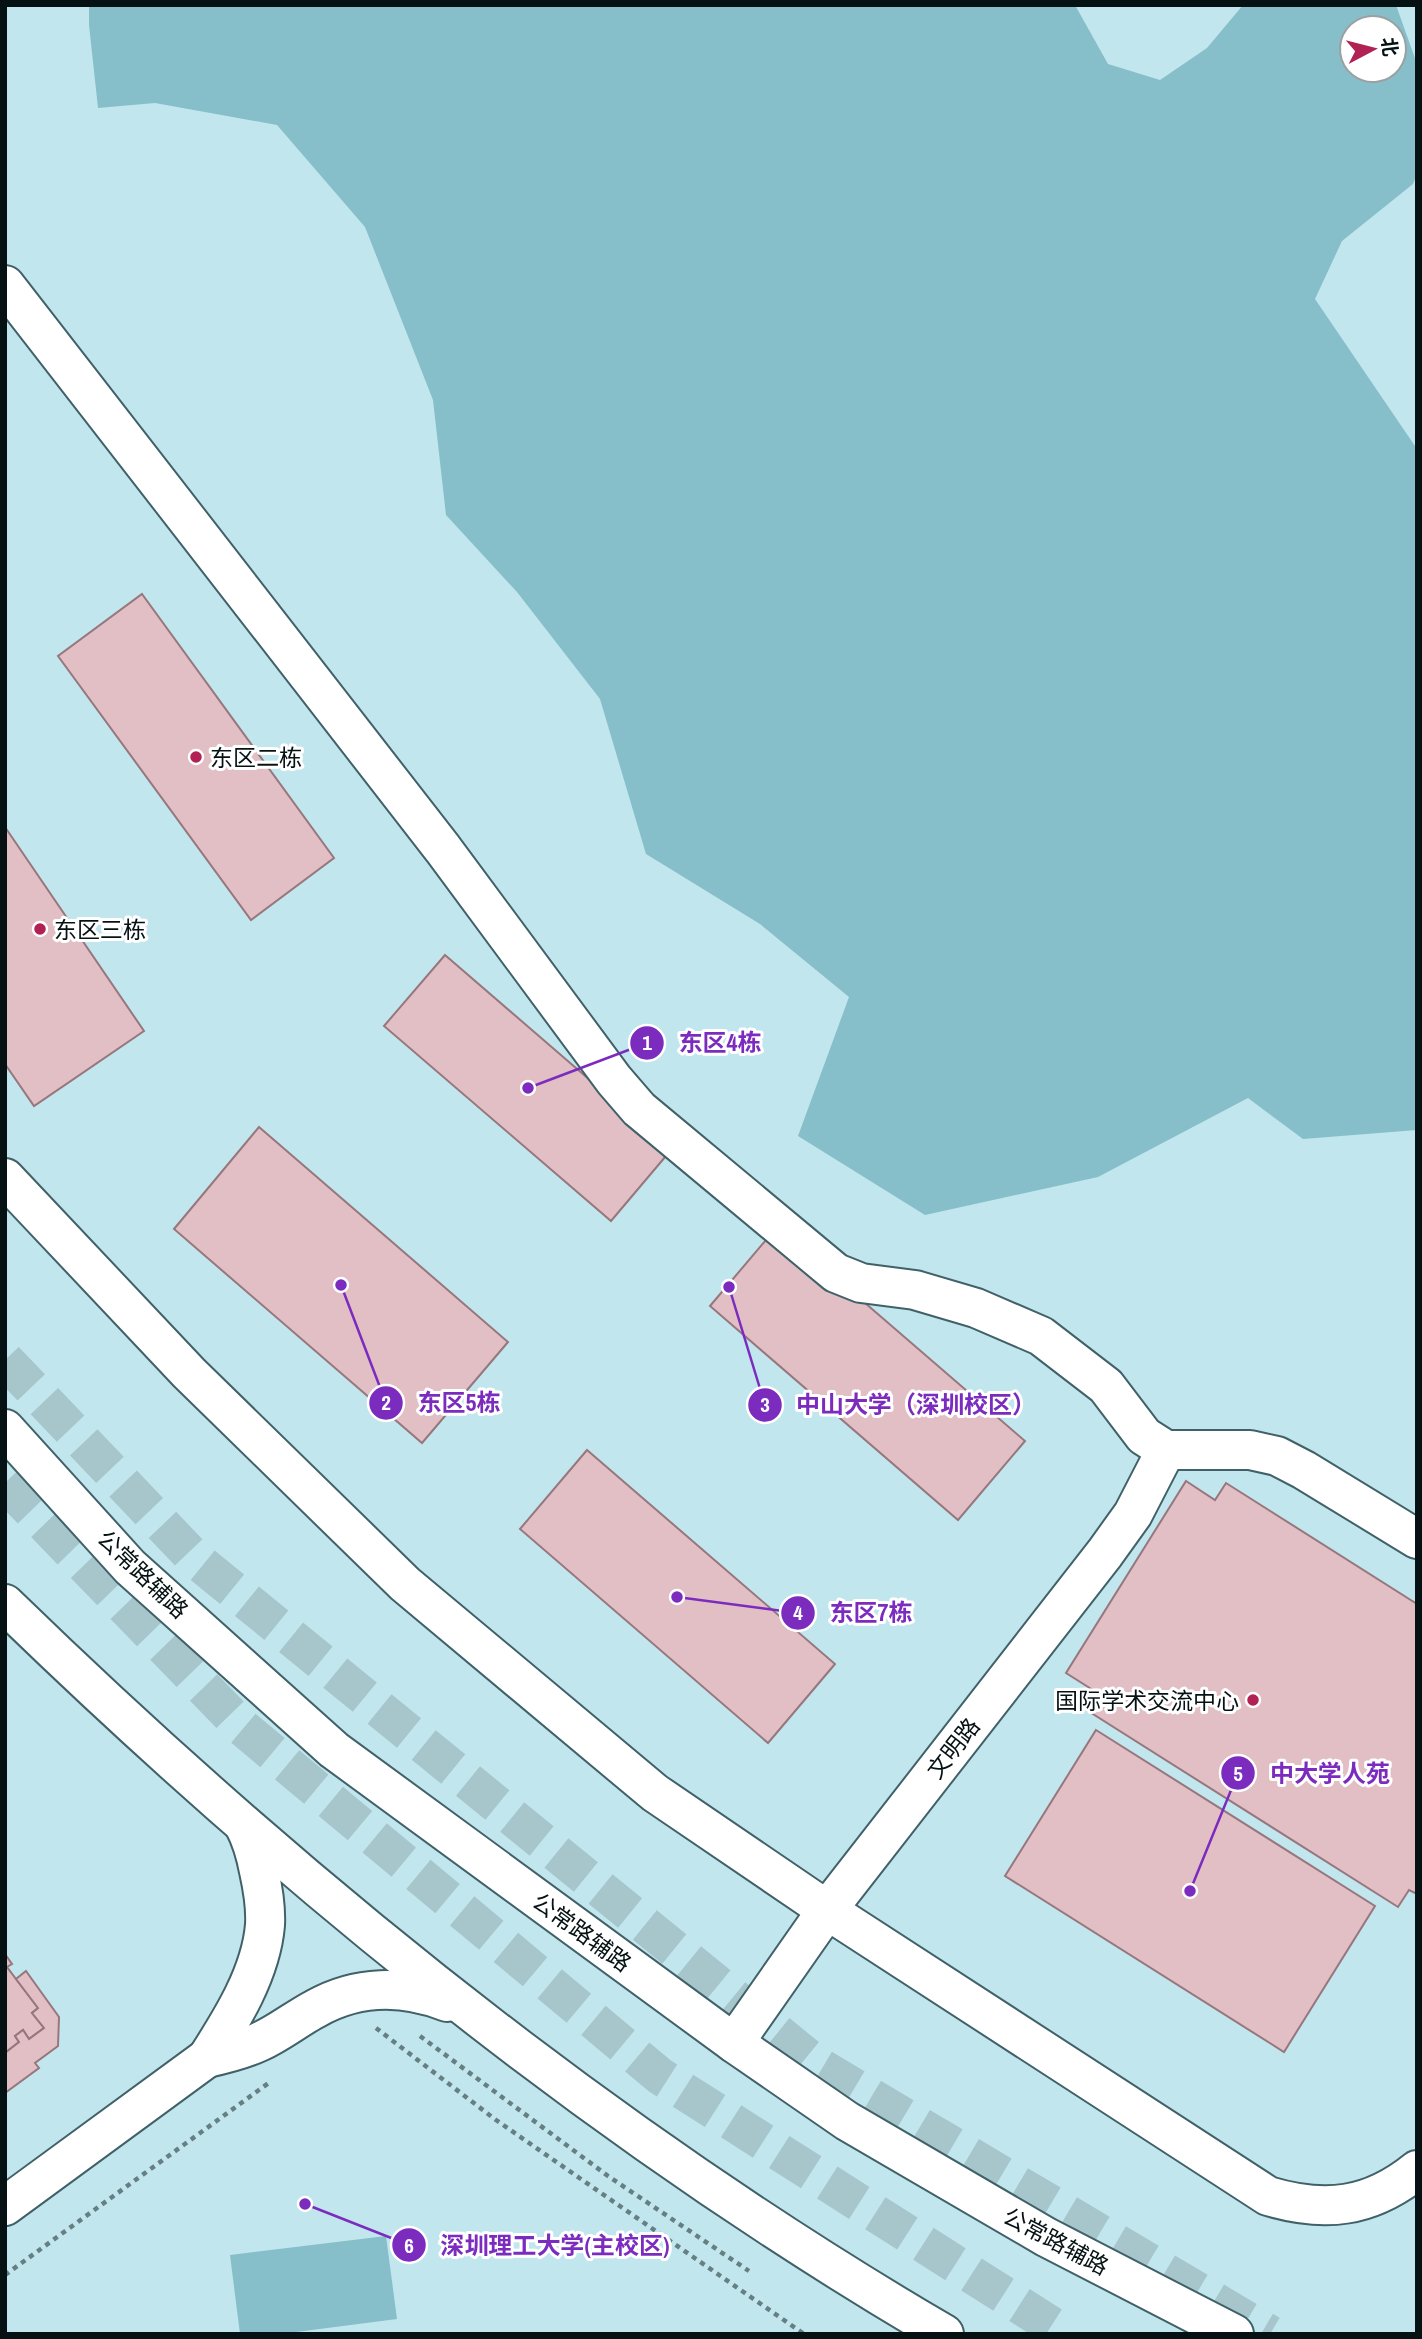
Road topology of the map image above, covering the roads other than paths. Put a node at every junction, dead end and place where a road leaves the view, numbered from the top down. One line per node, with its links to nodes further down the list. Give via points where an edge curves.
1 (5, 285): 4 (main road, via 639,1109 836,1273 976,1308 1041,1336 1106,1386 1144,1436)
2 (5, 1178): 8 (main road, via 189,1373 405,1584 656,1793)
3 (5, 1429): 10 (main road, 公常路辅路, via 130,1567 334,1749)
4 (1166, 1450): 5 (main road, via 1250,1450 1277,1456); 8 (main road, 文明路, via 1133,1514 1105,1553)
5 (1417, 1539)
6 (5, 1604): 7 (main road, via 140,1734)
7 (242, 1822): 9 (main road, via 352,1919); 11 (main road, via 255,1853 265,1924 256,1968)
8 (827, 1910): 10 (main road, 文明路); 12 (main road, via 1268,2196 1308,2206 1348,2203 1376,2197)
9 (464, 2008): 11 (main road, via 414,1992 359,1992 329,2001 256,2043); 14 (main road, via 670,2160)
10 (734, 2043): 15 (main road, 公常路辅路, via 847,2121 1046,2237)
11 (207, 2058): 13 (main road)
12 (1417, 2170)
13 (5, 2206)
14 (944, 2334)
15 (1234, 2334)

